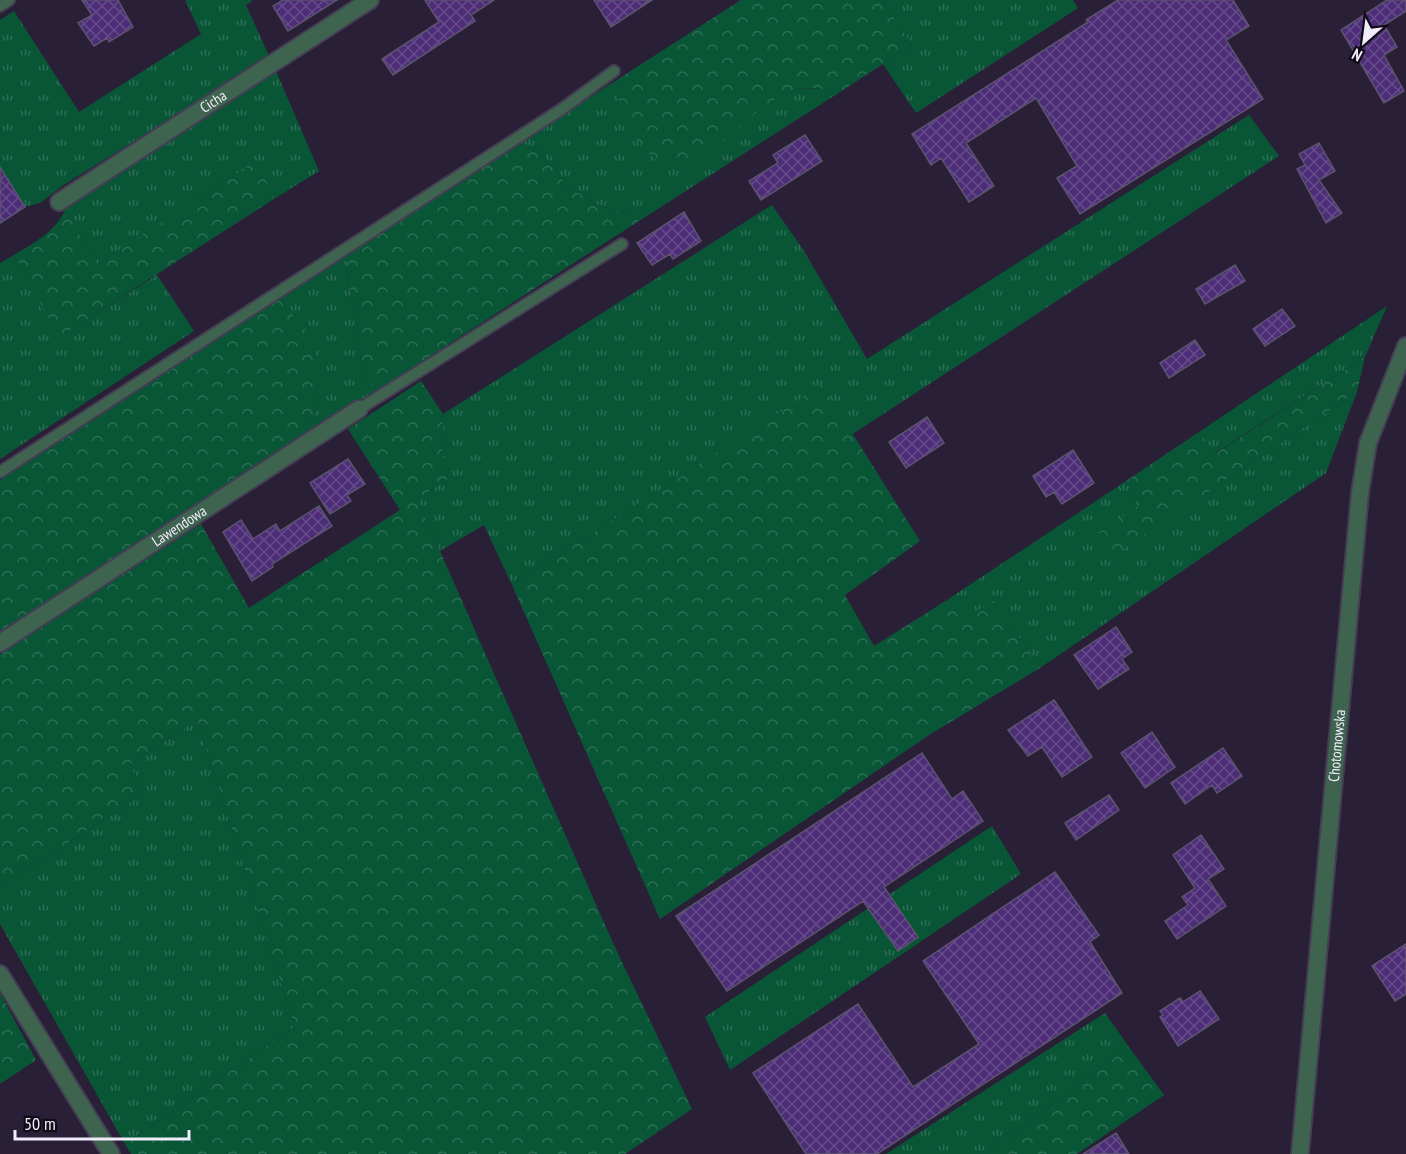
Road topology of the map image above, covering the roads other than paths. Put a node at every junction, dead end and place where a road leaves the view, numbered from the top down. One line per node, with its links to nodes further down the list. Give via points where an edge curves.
1 (9, 0): 3 (lane)
2 (370, 0): 5 (street, Cicha)
3 (0, 6)
4 (614, 71): 9 (lane, via 562,109)
5 (59, 202)
6 (622, 244): 8 (lane)
7 (1406, 346): 13 (street, Chotomowska, via 1368,443 1360,493)
8 (359, 409): 10 (street, Lawendowa)
9 (0, 472)
10 (0, 643)
11 (0, 974): 12 (street)
12 (111, 1154)
13 (1300, 1154)

